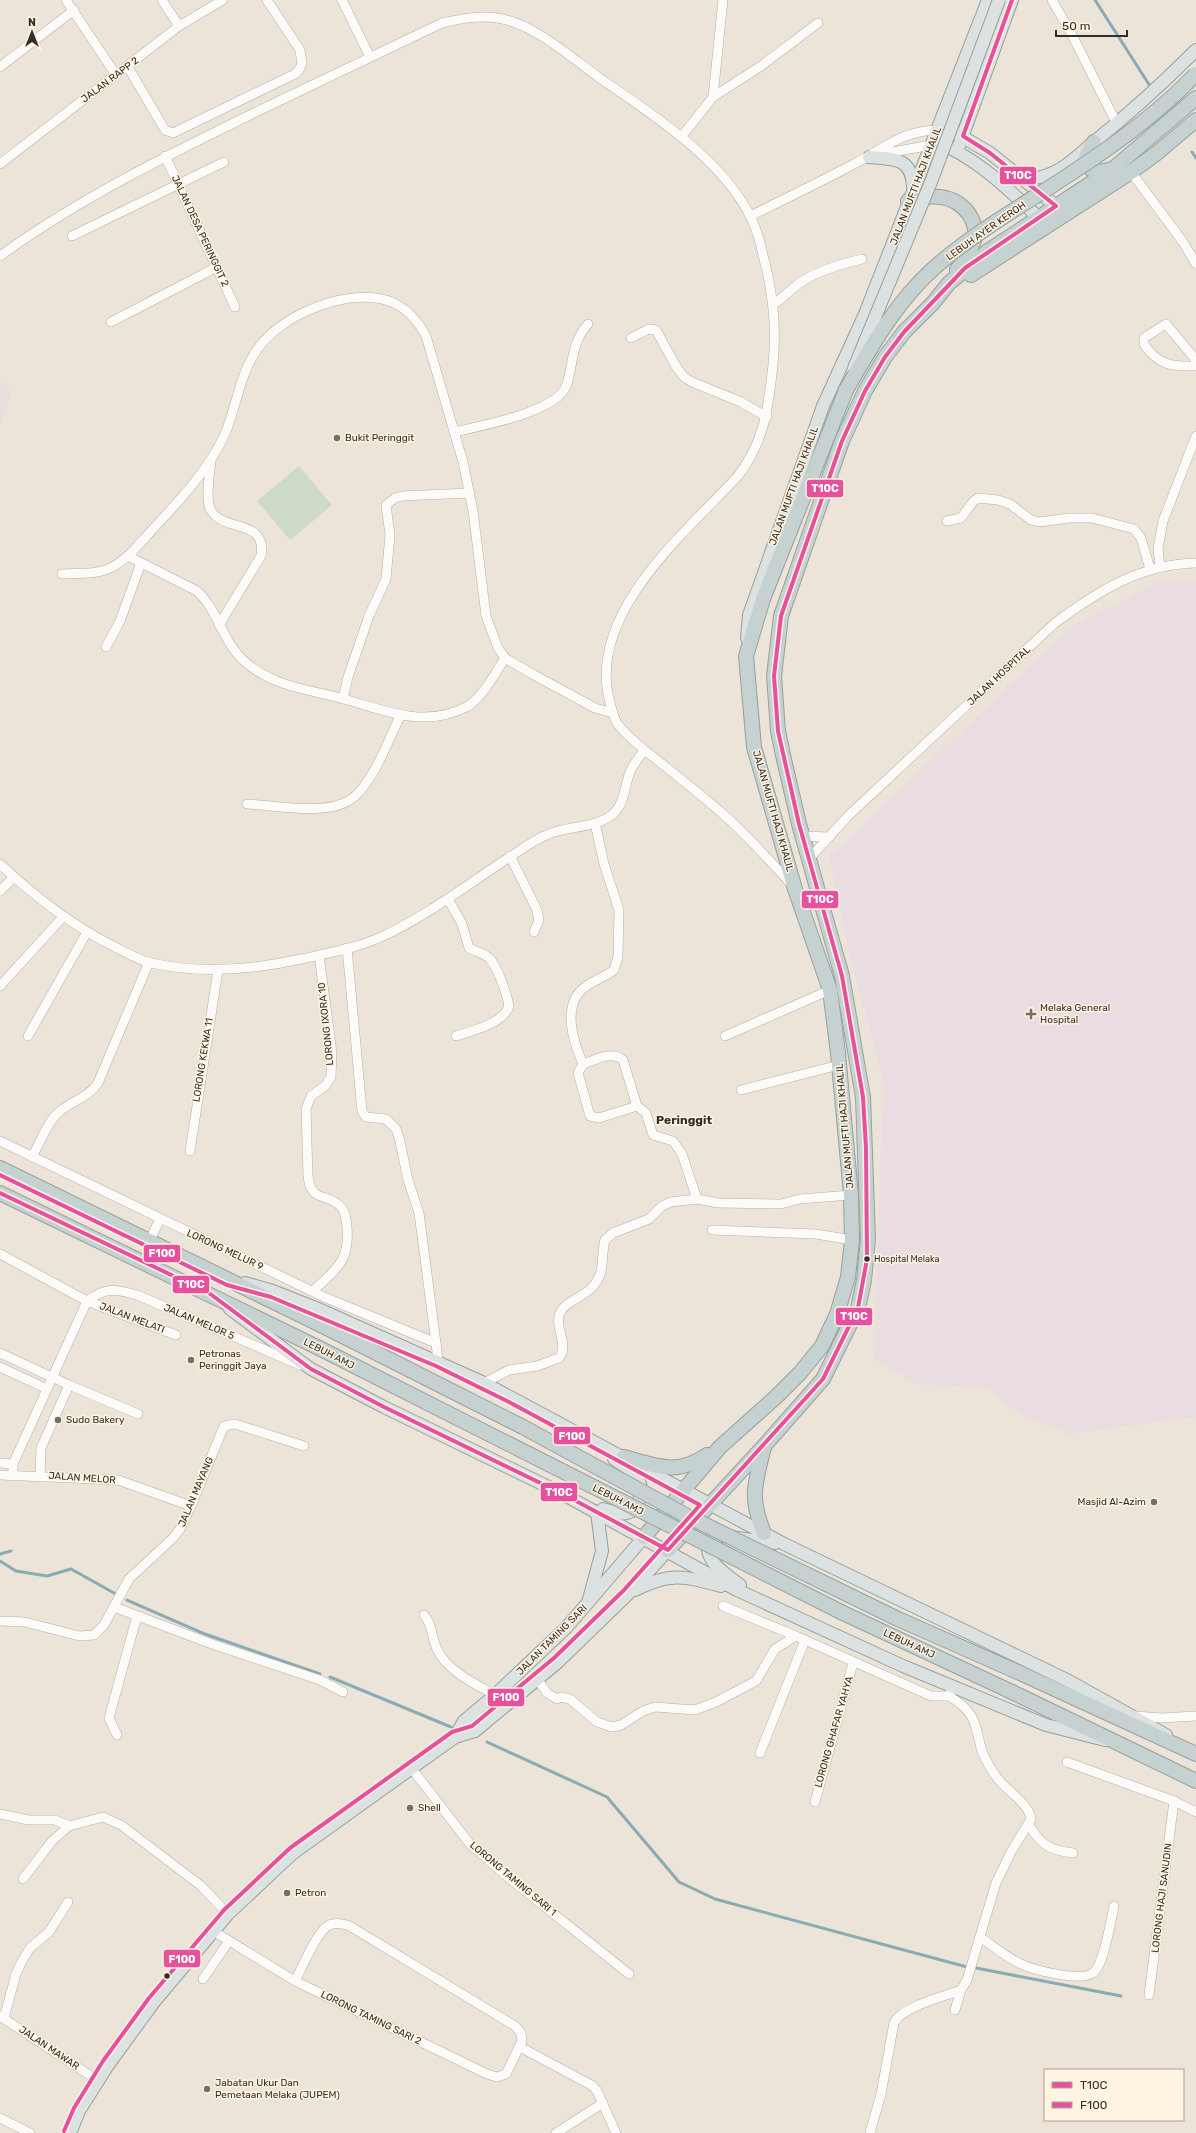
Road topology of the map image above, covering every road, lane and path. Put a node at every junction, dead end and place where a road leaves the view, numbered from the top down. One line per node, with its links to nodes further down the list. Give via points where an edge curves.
1 (66, 0): 11 (street)
2 (162, 0): 13 (street)
3 (223, 0): 13 (street, JALAN RAPP 2)
4 (267, 0): 17 (street, via 300,50 302,64 295,74 174,133 165,130)
5 (342, 0): 15 (street)
6 (723, 0): 20 (street)
7 (988, 0): 24 (main road, JALAN MUFTI HAJI KHALIL)
8 (999, 0): 56 (main road, bridge, via 931,182)
9 (1012, 0): 26 (main road)
10 (1052, 0): 23 (street)
11 (74, 10): 16 (street); 19 (street)
12 (818, 22): 20 (street, via 761,66)
13 (179, 26): 17 (street, JALAN RAPP 2)
14 (1196, 50): 23 (main road, via 1152,94)
15 (370, 57): 25 (street, via 442,23 476,17 499,18 537,34); 30 (street)
16 (0, 67)
17 (128, 67): 19 (street, JALAN RAPP 2)
18 (1196, 74): 56 (highway, LEBUH AYER KEROH, bridge, via 1171,99 1119,141 959,247 934,268 885,325)
19 (116, 75): 33 (street, JALAN RAPP 2)
20 (713, 97): 25 (street)
21 (1196, 98): 34 (highway)
22 (1196, 120): 36 (highway)
23 (1116, 124): 27 (main road)
24 (938, 130): 26 (main road, via 953,131); 28 (main road, JALAN MUFTI HAJI KHALIL); 31 (street, via 921,130 902,136)
25 (682, 136): 40 (street, via 736,194)
26 (963, 136): 29 (main road); 35 (main road)
27 (1094, 142): 34 (highway, via 1086,156 1091,169 1101,172); 35 (main road, via 1056,171 1040,177)
28 (931, 145): 29 (main road, via 948,146); 31 (street); 38 (main road, JALAN MUFTI HAJI KHALIL)
29 (957, 151): 41 (main road, via 993,176)
30 (165, 156): 37 (street, JALAN DESA PERINGGIT 2); 43 (street, via 80,203 31,233)
31 (869, 156): 38 (main road, via 901,161 907,166 911,172); 40 (street)
32 (224, 162): 37 (street)
33 (0, 164)
34 (1114, 168): 39 (highway)
35 (1015, 172): 39 (main road)
36 (1131, 172): 45 (street, via 1183,242); 48 (highway, via 1096,197 988,263)
37 (177, 183): 42 (street); 46 (street, JALAN DESA PERINGGIT 2)
38 (911, 194): 47 (highway, via 948,198 963,206 973,220 974,240); 71 (main road, JALAN MUFTI HAJI KHALIL, via 865,314 823,406 765,567 749,615)
39 (1056, 206): 41 (highway)
40 (750, 216): 49 (street, via 761,246)
41 (1038, 217): 47 (highway)
42 (72, 236)
43 (0, 256)
44 (862, 259): 49 (street, via 840,264 819,273 799,284)
45 (1196, 264)
46 (217, 267): 50 (street, JALAN DESA PERINGGIT 2); 51 (street)
47 (948, 282): 48 (highway)
48 (933, 303): 79 (highway, JALAN MUFTI HAJI KHALIL, via 904,332 885,357 865,391 842,441 780,616 774,676 778,731)
49 (774, 304): 57 (street, via 774,345)
50 (235, 307)
51 (111, 322)
52 (588, 324): 58 (street, via 577,340 567,387 556,398 541,408 521,415)
53 (631, 338): 57 (street, via 649,329 656,330 684,377)
54 (1196, 360): 55 (street, via 1166,324 1144,338 1145,346 1165,364)
55 (1196, 366)
56 (846, 390): 71 (highway, LEBUH AYER KEROH, via 762,599)
57 (767, 417): 74 (street, via 748,463 651,570 622,614 611,641 608,658 607,687)
58 (454, 432): 60 (street, via 426,336 418,322 390,302 372,298 340,300 312,308 290,319 272,331 258,347 248,365 225,434); 61 (street)
59 (1196, 436): 66 (street, via 1163,521 1158,548)
60 (211, 459): 63 (street, via 190,488); 69 (street, via 208,495 212,512 252,531 259,537 262,547 261,556)
61 (470, 493): 72 (street, via 486,616); 73 (street, via 402,496 386,505 390,535 386,579 369,616)
62 (947, 521): 67 (street, via 961,518 978,498 1010,504 1030,520 1039,522 1092,518 1134,529 1141,538)
63 (128, 556): 64 (street); 68 (street, via 108,569)
64 (141, 563): 69 (street, via 196,591 212,610); 70 (street, via 120,621)
65 (1196, 563): 66 (street, JALAN HOSPITAL)
66 (1160, 567): 67 (street, JALAN HOSPITAL)
67 (1150, 569): 80 (street, JALAN HOSPITAL, via 1115,583 1055,623 848,816)
68 (62, 574)
69 (219, 626): 73 (street, via 234,650 257,672 289,687)
70 (106, 647)
71 (746, 656): 85 (highway, JALAN MUFTI HAJI KHALIL, via 754,747)
72 (505, 658): 74 (street, via 595,708); 75 (street, via 470,705 442,716)
73 (343, 699): 75 (street)
74 (612, 713): 76 (street, via 624,732)
75 (400, 716): 77 (street, via 378,763 350,800 322,807)
76 (644, 750): 78 (street, via 630,772 616,810 608,818); 85 (street, via 723,814)
77 (247, 804)
78 (596, 823): 81 (street, via 549,834); 100 (street, via 604,864 619,910 618,957 614,970 586,986 579,992 572,1006 572,1033)
79 (802, 836): 80 (street); 82 (highway, JALAN MUFTI HAJI KHALIL)
80 (829, 837): 82 (street, JALAN HOSPITAL)
81 (510, 856): 87 (street); 90 (street, via 537,910 539,920)
82 (808, 860): 134 (highway, JALAN MUFTI HAJI KHALIL, via 842,976 861,1089 867,1177 867,1259 858,1308 823,1379)
83 (0, 864): 84 (street)
84 (14, 877): 86 (street); 88 (street)
85 (795, 889): 96 (highway, JALAN MUFTI HAJI KHALIL)
86 (0, 891)
87 (448, 899): 91 (street, via 381,937); 98 (street, via 462,924 469,948 489,958 494,964 509,1007 500,1018 486,1026)
88 (62, 917): 89 (street); 95 (street)
89 (87, 932): 93 (street); 97 (street)
90 (534, 932)
91 (347, 948): 92 (street); 123 (street, via 362,1111 366,1117 386,1119 399,1137 408,1180 419,1213)
92 (319, 955): 94 (street, via 252,968); 117 (street, LORONG IXORA 10, via 332,1053 331,1076 325,1086 311,1096 306,1109 308,1176 309,1186 314,1193 336,1203 344,1212 347,1245 338,1267)
93 (149, 962): 94 (street, via 179,968); 106 (street, via 93,1092 58,1113)
94 (218, 970): 105 (street, LORONG KEKWA 11)
95 (0, 986)
96 (830, 990): 99 (street); 101 (highway, JALAN MUFTI HAJI KHALIL)
97 (28, 1036)
98 (456, 1036)
99 (725, 1036)
100 (583, 1064): 103 (street, via 612,1055 618,1056 626,1066); 103 (street, via 578,1073 590,1116 599,1118)
101 (839, 1065): 102 (street); 109 (highway, JALAN MUFTI HAJI KHALIL)
102 (740, 1090)
103 (637, 1106): 110 (street, via 646,1113 653,1135 673,1141 682,1154)
104 (0, 1141): 106 (street, LORONG MELUR 9)
105 (190, 1151)
106 (32, 1157): 111 (street, LORONG MELUR 9)
107 (0, 1168): 113 (highway, LEBUH AMJ)
108 (0, 1193): 118 (highway, LEBUH AMJ)
109 (851, 1195): 110 (street, via 755,1205); 114 (highway, JALAN MUFTI HAJI KHALIL)
110 (697, 1199): 129 (street, via 671,1202 662,1206 649,1219 613,1233 605,1240 600,1277 589,1292 568,1304 559,1316 563,1349 559,1358 537,1366 509,1370)
111 (160, 1219): 113 (street); 117 (street, LORONG MELUR 9)
112 (712, 1230): 114 (street, via 816,1234)
113 (150, 1240): 116 (highway, LEBUH AMJ)
114 (852, 1240): 136 (highway, JALAN MUFTI HAJI KHALIL, via 848,1278 837,1314 822,1346 776,1397)
115 (0, 1254): 120 (street, JALAN MELATI)
116 (230, 1280): 121 (main road, via 273,1291); 174 (highway, LEBUH AMJ, bridge, via 523,1427 687,1516 898,1619)
117 (313, 1291): 119 (street, LORONG MELUR 9)
118 (209, 1293): 127 (main road); 172 (highway, LEBUH AMJ, bridge, via 843,1613)
119 (324, 1297): 121 (street); 123 (street, LORONG MELUR 9)
120 (88, 1301): 122 (street, JALAN MELATI); 127 (street, JALAN MELOR 5, via 97,1293 109,1290 137,1295); 128 (street)
121 (316, 1308): 125 (main road)
122 (176, 1335)
123 (436, 1343): 125 (street)
124 (0, 1353): 128 (street)
125 (438, 1361): 129 (main road)
126 (0, 1367): 131 (street)
127 (311, 1369): 144 (main road)
128 (53, 1377): 130 (street); 131 (street)
129 (484, 1383): 133 (main road)
130 (69, 1385): 132 (street); 142 (street, JALAN MELOR, via 41,1448)
131 (47, 1389): 139 (street)
132 (138, 1414)
133 (566, 1427): 137 (main road); 144 (main road, via 632,1472 639,1479 641,1487 636,1508 629,1513 619,1514)
134 (765, 1445): 145 (highway, JALAN MUFTI HAJI KHALIL); 148 (highway, via 754,1487 754,1504)
135 (304, 1446): 146 (street, JALAN MAYANG, via 235,1424 224,1426)
136 (720, 1447): 137 (highway, via 697,1462 677,1468 665,1468); 143 (highway, JALAN MUFTI HAJI KHALIL)
137 (624, 1457): 143 (main road)
138 (0, 1463): 139 (street)
139 (13, 1464): 141 (street)
140 (0, 1475): 141 (street, JALAN MELOR)
141 (13, 1475): 142 (street, JALAN MELOR)
142 (40, 1476): 146 (street, JALAN MELOR, via 118,1480)
143 (683, 1489): 145 (main road); 149 (highway, JALAN MUFTI HAJI KHALIL)
144 (562, 1493): 147 (main road)
145 (710, 1503): 148 (main road); 151 (highway, JALAN MUFTI HAJI KHALIL)
146 (192, 1506): 157 (street, JALAN MAYANG, via 173,1538 129,1579)
147 (597, 1512): 149 (main road); 155 (main road, via 602,1552)
148 (764, 1533): 150 (main road)
149 (644, 1537): 151 (main road); 155 (main road, JALAN TAMING SARI)
150 (784, 1544): 154 (main road, via 723,1536 716,1536 708,1542 707,1551 712,1562); 168 (main road, via 1069,1681)
151 (668, 1550): 152 (main road); 153 (main road, JALAN TAMING SARI)
152 (737, 1590): 153 (main road, via 692,1578 675,1577 660,1578); 154 (main road)
153 (628, 1594): 164 (main road, JALAN TAMING SARI)
154 (756, 1599): 165 (main road)
155 (587, 1605): 167 (main road, JALAN TAMING SARI)
156 (723, 1606): 161 (street)
157 (114, 1607): 159 (street); 160 (street, JALAN MAYANG, via 100,1631 86,1637 25,1622)
158 (424, 1615): 167 (street, via 429,1620 441,1656 448,1664)
159 (137, 1616): 166 (street, via 307,1676); 170 (street, via 109,1718)
160 (0, 1621)
161 (796, 1636): 162 (street); 164 (street, via 775,1649 756,1681 716,1702 695,1710 655,1707 612,1727 597,1722 570,1699 557,1698 547,1693)
162 (806, 1640): 163 (street); 173 (street)
163 (853, 1663): 165 (street, via 930,1696); 179 (street, LORONG GHAFAR YAHYA)
164 (538, 1680): 171 (main road, JALAN TAMING SARI, via 475,1731)
165 (951, 1691): 172 (main road, via 1046,1725 1095,1739); 182 (street, via 971,1713 977,1725 981,1748 996,1777 1027,1808 1031,1819)
166 (343, 1692)
167 (495, 1695): 171 (main road, JALAN TAMING SARI, via 464,1721)
168 (1134, 1716): 169 (street); 174 (main road)
169 (1196, 1716)
170 (117, 1735)
171 (455, 1737): 176 (main road, JALAN TAMING SARI)
172 (1118, 1742): 177 (highway, LEBUH AMJ)
173 (760, 1753)
174 (1195, 1753)
175 (1067, 1762): 178 (street)
176 (412, 1769): 188 (main road, JALAN TAMING SARI, via 293,1853); 192 (street, LORONG TAMING SARI 1, via 470,1844 508,1878)
177 (1196, 1781)
178 (1174, 1801): 180 (street); 196 (street, LORONG HAJI SANUDIN)
179 (814, 1802)
180 (1196, 1812)
181 (0, 1814): 183 (street, via 28,1820 55,1820)
182 (1029, 1825): 184 (street, via 1041,1843 1063,1852); 190 (street, via 1011,1852 996,1883)
183 (69, 1826): 185 (street, via 52,1841); 188 (street, via 103,1817 122,1825 200,1885)
184 (1073, 1853)
185 (23, 1879)
186 (68, 1902): 198 (street, via 49,1932 30,1948 22,1961)
187 (1114, 1906): 190 (street, via 1105,1948 1094,1972 1089,1975 1070,1976 1035,1969 1010,1958)
188 (228, 1914): 189 (main road, JALAN TAMING SARI)
189 (213, 1931): 191 (street, LORONG TAMING SARI 2); 200 (main road, JALAN TAMING SARI, via 154,2002)
190 (980, 1937): 195 (street, via 967,1980)
191 (229, 1941): 193 (street); 194 (street, LORONG TAMING SARI 2)
192 (629, 1974)
193 (203, 1979)
194 (295, 1981): 199 (street, LORONG TAMING SARI 2, via 497,2077 506,2074); 199 (street, via 322,1932 328,1926 337,1923 348,1925 515,2026 522,2041)
195 (961, 1990): 197 (street); 207 (street, via 907,2011 894,2023 881,2094)
196 (1149, 1995)
197 (955, 2010)
198 (2, 2017): 200 (street, JALAN MAWAR)
199 (520, 2047): 201 (street, via 593,2086)
200 (97, 2080): 204 (main road, JALAN TAMING SARI)
201 (603, 2103): 205 (street); 206 (street)
202 (0, 2118): 203 (street)
203 (30, 2133)
204 (70, 2133)
205 (556, 2133)
206 (616, 2133)
207 (870, 2133)

